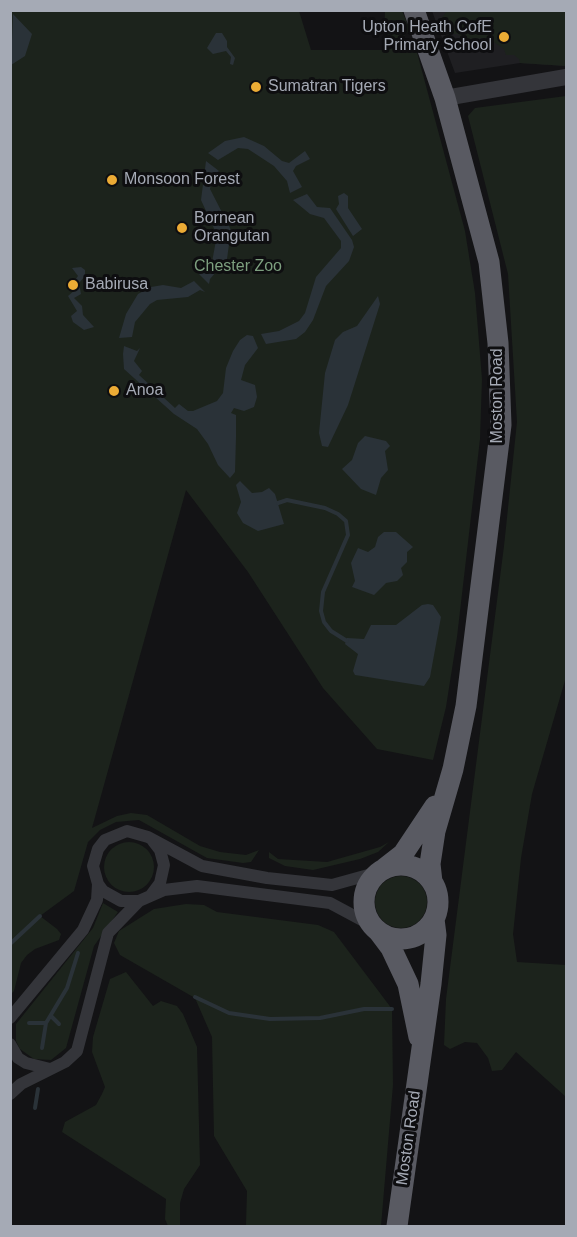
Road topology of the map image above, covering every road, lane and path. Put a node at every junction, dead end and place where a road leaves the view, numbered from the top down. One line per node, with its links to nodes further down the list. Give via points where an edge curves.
1 (414, 10): 3 (highway, Moston Road)
2 (567, 76): 3 (street)
3 (445, 98): 4 (highway, Moston Road, via 489,262 498,343 501,425 466,706)
4 (446, 789): 6 (highway, Moston Road, via 403,854); 7 (highway, Moston Road, via 433,839)
5 (148, 837): 6 (street, via 202,866 267,878 332,885); 8 (street, via 127,831 105,840 94,860); 9 (street, via 160,850 164,865 160,884)
6 (382, 870): 7 (highway, via 400,865 412,867); 11 (highway, via 369,883 365,895 367,916)
7 (432, 882): 10 (highway, via 438,901)
8 (98, 884): 9 (street, via 115,899 130,902); 12 (street, via 96,900 83,930)
9 (144, 898): 11 (street, via 164,890 197,886 330,903); 15 (street, via 108,933 77,1051)
10 (434, 919): 11 (highway, via 421,934 412,937 394,938); 14 (highway, Moston Road, via 436,935)
11 (376, 929): 14 (highway, Moston Road, via 391,948 408,984)
12 (10, 1018)
13 (10, 1044): 15 (street, via 26,1063)
14 (422, 1050): 17 (highway, Moston Road)
15 (50, 1069): 16 (street)
16 (10, 1094)
17 (397, 1227)

